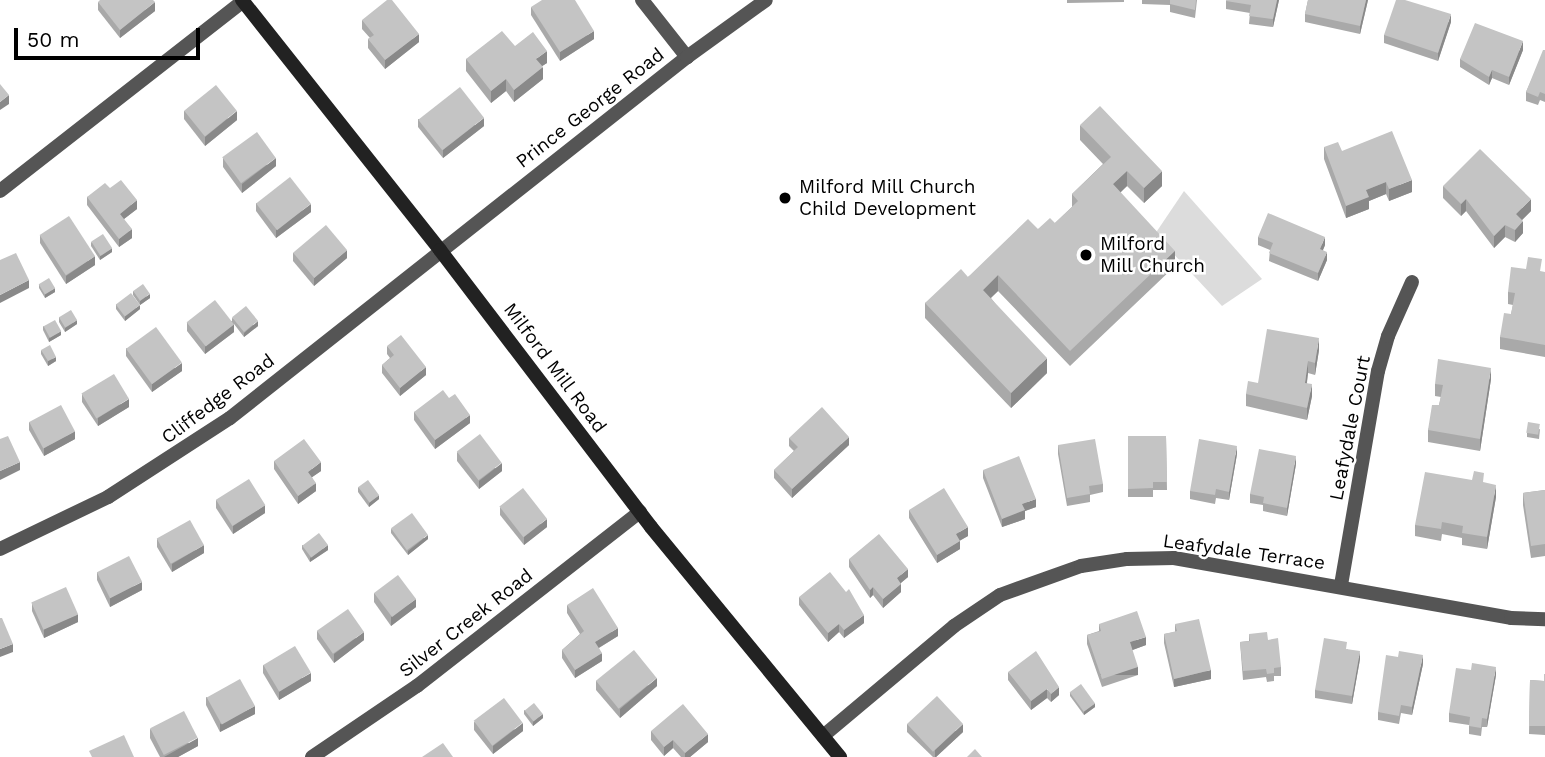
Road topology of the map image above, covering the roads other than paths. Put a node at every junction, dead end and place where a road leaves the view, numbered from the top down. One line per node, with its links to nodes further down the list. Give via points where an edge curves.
1 (642, 0): 4 (street)
2 (766, 0): 4 (street, Prince George Road)
3 (243, 1): 5 (street); 6 (main road, Milford Mill Road)
4 (687, 57): 6 (street, Prince George Road)
5 (0, 191)
6 (440, 250): 8 (main road, Milford Mill Road); 9 (street, Cliffedge Road, via 230,418 170,459 108,497)
7 (1412, 282): 10 (street, Leafydale Court, via 1378,371)
8 (639, 512): 12 (main road, Milford Mill Road); 13 (street, Silver Creek Road, via 417,686)
9 (0, 549)
10 (1341, 585): 11 (street, Leafydale Terrace, via 1511,618); 12 (street, Leafydale Terrace, via 1174,558 1127,559 1041,578 1000,595 954,626)
11 (1545, 619)
12 (823, 736): 14 (main road, Milford Mill Road)
13 (312, 757)
14 (840, 757)

